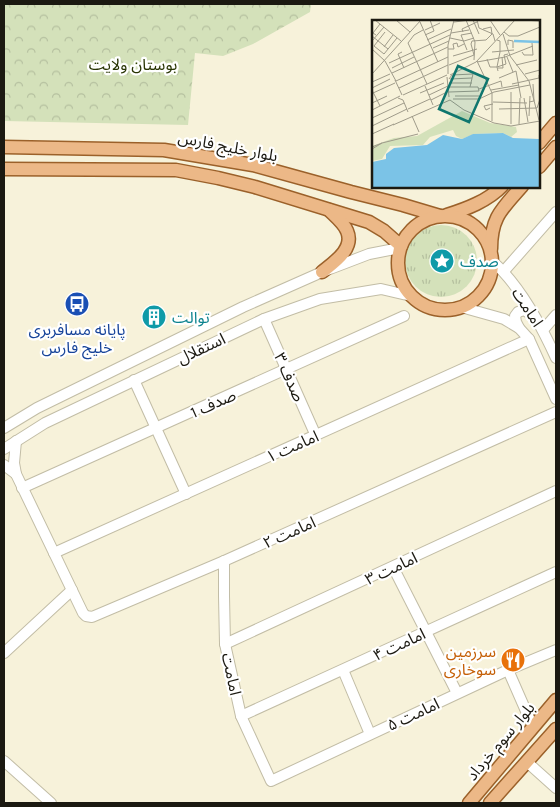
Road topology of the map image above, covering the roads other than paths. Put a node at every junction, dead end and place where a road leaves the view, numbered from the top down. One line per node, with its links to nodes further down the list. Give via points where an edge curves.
1 (556, 123): 2 (main road)
2 (540, 142)
3 (4, 147): 11 (main road, بلوار خلیج فارس, via 164,150 253,165)
4 (556, 147): 5 (main road)
5 (540, 166)
6 (4, 169): 9 (main road, بلوار خلیج فارس, via 176,170 255,187)
7 (500, 188): 11 (main road, via 487,198)
8 (520, 188): 13 (main road, via 505,205 493,227)
9 (327, 208): 12 (main road, بلوار خلیج فارس, via 369,222); 15 (main road, via 342,224 349,238 345,251)
10 (556, 212): 14 (street)
11 (443, 216): 12 (main road, via 416,226); 13 (main road, via 462,219 476,227 486,239)
12 (400, 247): 15 (street, استقلال); 16 (main road, via 398,270)
13 (492, 258): 14 (street, امامت); 17 (main road, via 487,284 472,302)
14 (504, 271): 21 (street, امامت)
15 (322, 272): 30 (street, استقلال, via 225,315 37,408)
16 (411, 296): 17 (main road, via 439,310); 20 (street, استقلال, via 380,289 320,299)
17 (461, 307): 22 (street, امامت, via 504,319)
18 (556, 315): 23 (street)
19 (404, 316): 26 (street, صدف 1)
20 (264, 319): 26 (street, صدف ۳); 27 (street, استقلال)
21 (536, 319): 22 (street, via 524,310 518,312 515,316); 23 (street, امامت)
22 (519, 328): 24 (street, امامت)
23 (543, 330): 25 (street, امامت)
24 (529, 339): 28 (street, امامت); 32 (street, امامت ۱)
25 (556, 358)
26 (286, 370): 31 (street, صدف 1); 32 (street, صدف ۳)
27 (134, 380): 31 (street); 33 (street, استقلال, via 45,423)
28 (556, 399)
29 (556, 412): 41 (street, امامت ۲)
30 (4, 428)
31 (156, 428): 37 (street, صدف 1); 39 (street)
32 (316, 436): 39 (street, امامت ۱)
33 (16, 441): 34 (street, استقلال); 36 (street)
34 (4, 449)
35 (4, 465): 36 (street)
36 (16, 474): 37 (street, امامت ۲)
37 (22, 488): 40 (street, امامت ۲)
38 (556, 491): 42 (street, امامت ۳)
39 (186, 494): 40 (street, امامت ۱)
40 (54, 553): 44 (street, امامت ۲)
41 (224, 561): 44 (street, امامت ۲, via 92,616 82,613); 46 (street, امامت)
42 (392, 567): 45 (street); 46 (street, امامت ۳)
43 (556, 572): 45 (street, امامت ۴)
44 (72, 590): 48 (street)
45 (426, 631): 49 (street, امامت ۴); 51 (street)
46 (226, 644): 53 (street, امامت)
47 (556, 650): 50 (street, امامت ۵)
48 (4, 653)
49 (342, 670): 53 (street, امامت ۴); 56 (street)
50 (508, 670): 51 (street, امامت ۵); 54 (street)
51 (457, 693): 56 (street, امامت ۵)
52 (556, 700): 54 (main road, بلوار سوم خرداد)
53 (241, 716): 59 (street, امامت)
54 (533, 727): 62 (main road, بلوار سوم خرداد)
55 (556, 729): 58 (main road, بلوار سوم خرداد)
56 (370, 734): 59 (street, امامت ۵)
57 (4, 761): 61 (street)
58 (527, 762): 60 (street); 63 (main road, بلوار سوم خرداد)
59 (272, 780)
60 (556, 788)
61 (51, 803)
62 (469, 803)
63 (490, 803)

